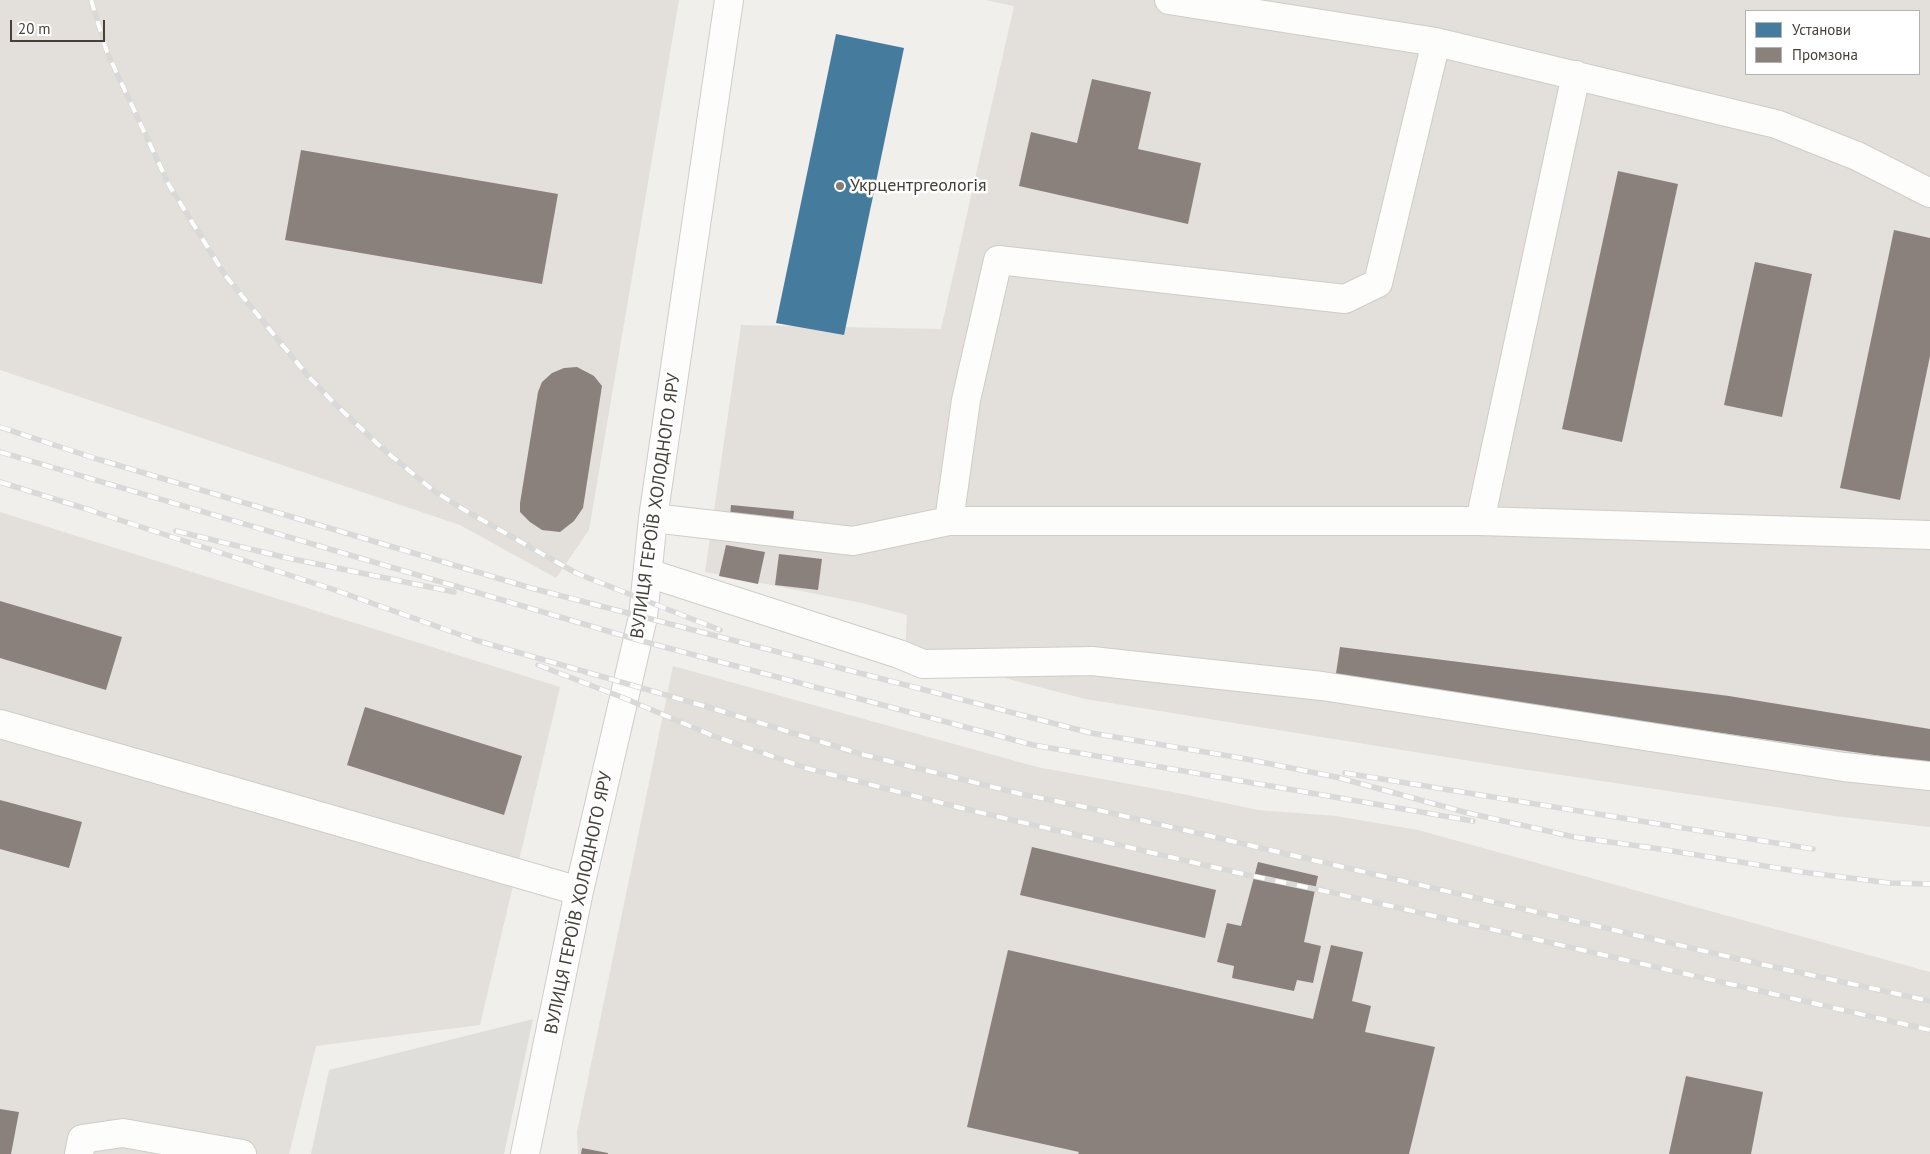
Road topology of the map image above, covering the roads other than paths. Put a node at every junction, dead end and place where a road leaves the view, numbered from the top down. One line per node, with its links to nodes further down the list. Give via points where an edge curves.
1 (729, 0): 6 (street, ВУЛИЦЯ ГЕРОЇВ ХОЛОДНОГО ЯРУ)
2 (1169, 0): 3 (street)
3 (1436, 42): 4 (street); 7 (street, via 1378,283 1345,300 998,260 966,400)
4 (1576, 75): 5 (street, via 1776,124 1857,156); 8 (street)
5 (1930, 193)
6 (653, 518): 7 (street, via 852,541); 10 (street, ВУЛИЦЯ ГЕРОЇВ ХОЛОДНОГО ЯРУ)
7 (949, 521): 8 (street)
8 (1480, 521): 9 (street)
9 (1930, 536)
10 (648, 573): 12 (street, via 924,664 1092,661 1322,686 1844,767); 13 (street, ВУЛИЦЯ ГЕРОЇВ ХОЛОДНОГО ЯРУ, via 643,617)
11 (0, 724): 13 (street)
12 (1930, 776)
13 (579, 891): 16 (street, ВУЛИЦЯ ГЕРОЇВ ХОЛОДНОГО ЯРУ)
14 (79, 1154): 15 (street, via 82,1140 123,1133)
15 (242, 1154)
16 (525, 1154)

